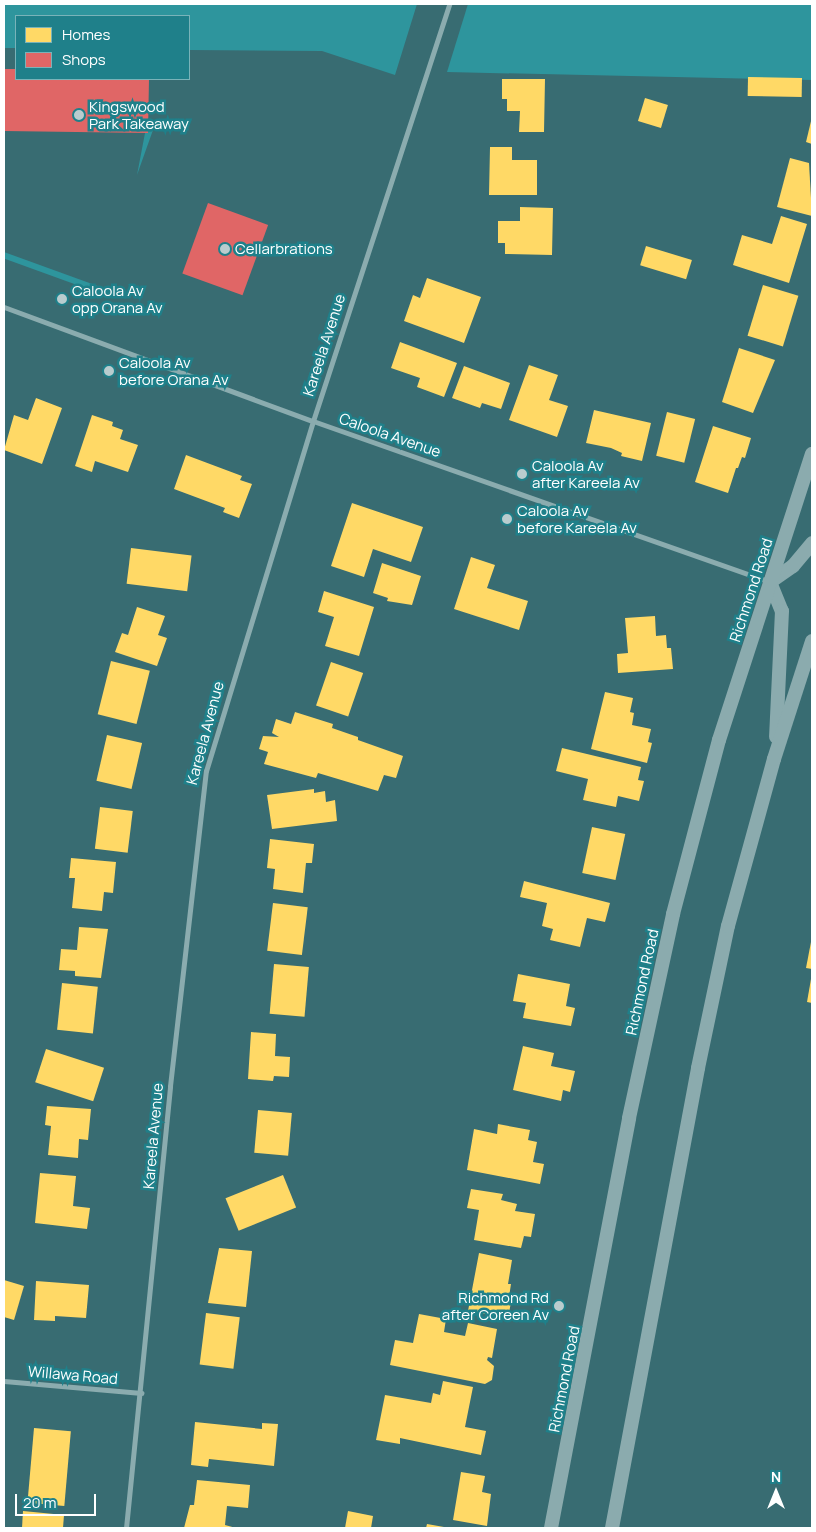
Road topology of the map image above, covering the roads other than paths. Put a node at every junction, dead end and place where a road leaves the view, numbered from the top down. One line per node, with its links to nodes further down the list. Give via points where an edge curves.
1 (449, 4): 3 (street, Kareela Avenue)
2 (4, 307): 3 (street, Caloola Avenue)
3 (313, 421): 6 (street, Caloola Avenue); 10 (street, Kareela Avenue, via 206,770 171,1076)
4 (812, 454): 6 (highway, Richmond Road)
5 (812, 543): 6 (highway, via 793,566)
6 (770, 582): 8 (highway, via 782,611); 12 (highway, Richmond Road, via 719,740 674,914 629,1118)
7 (812, 641): 8 (highway)
8 (774, 759): 13 (highway, via 728,926 698,1068)
9 (4, 1381): 10 (street, Willawa Road)
10 (141, 1393): 11 (street, Kareela Avenue)
11 (126, 1528)
12 (551, 1528)
13 (612, 1528)

